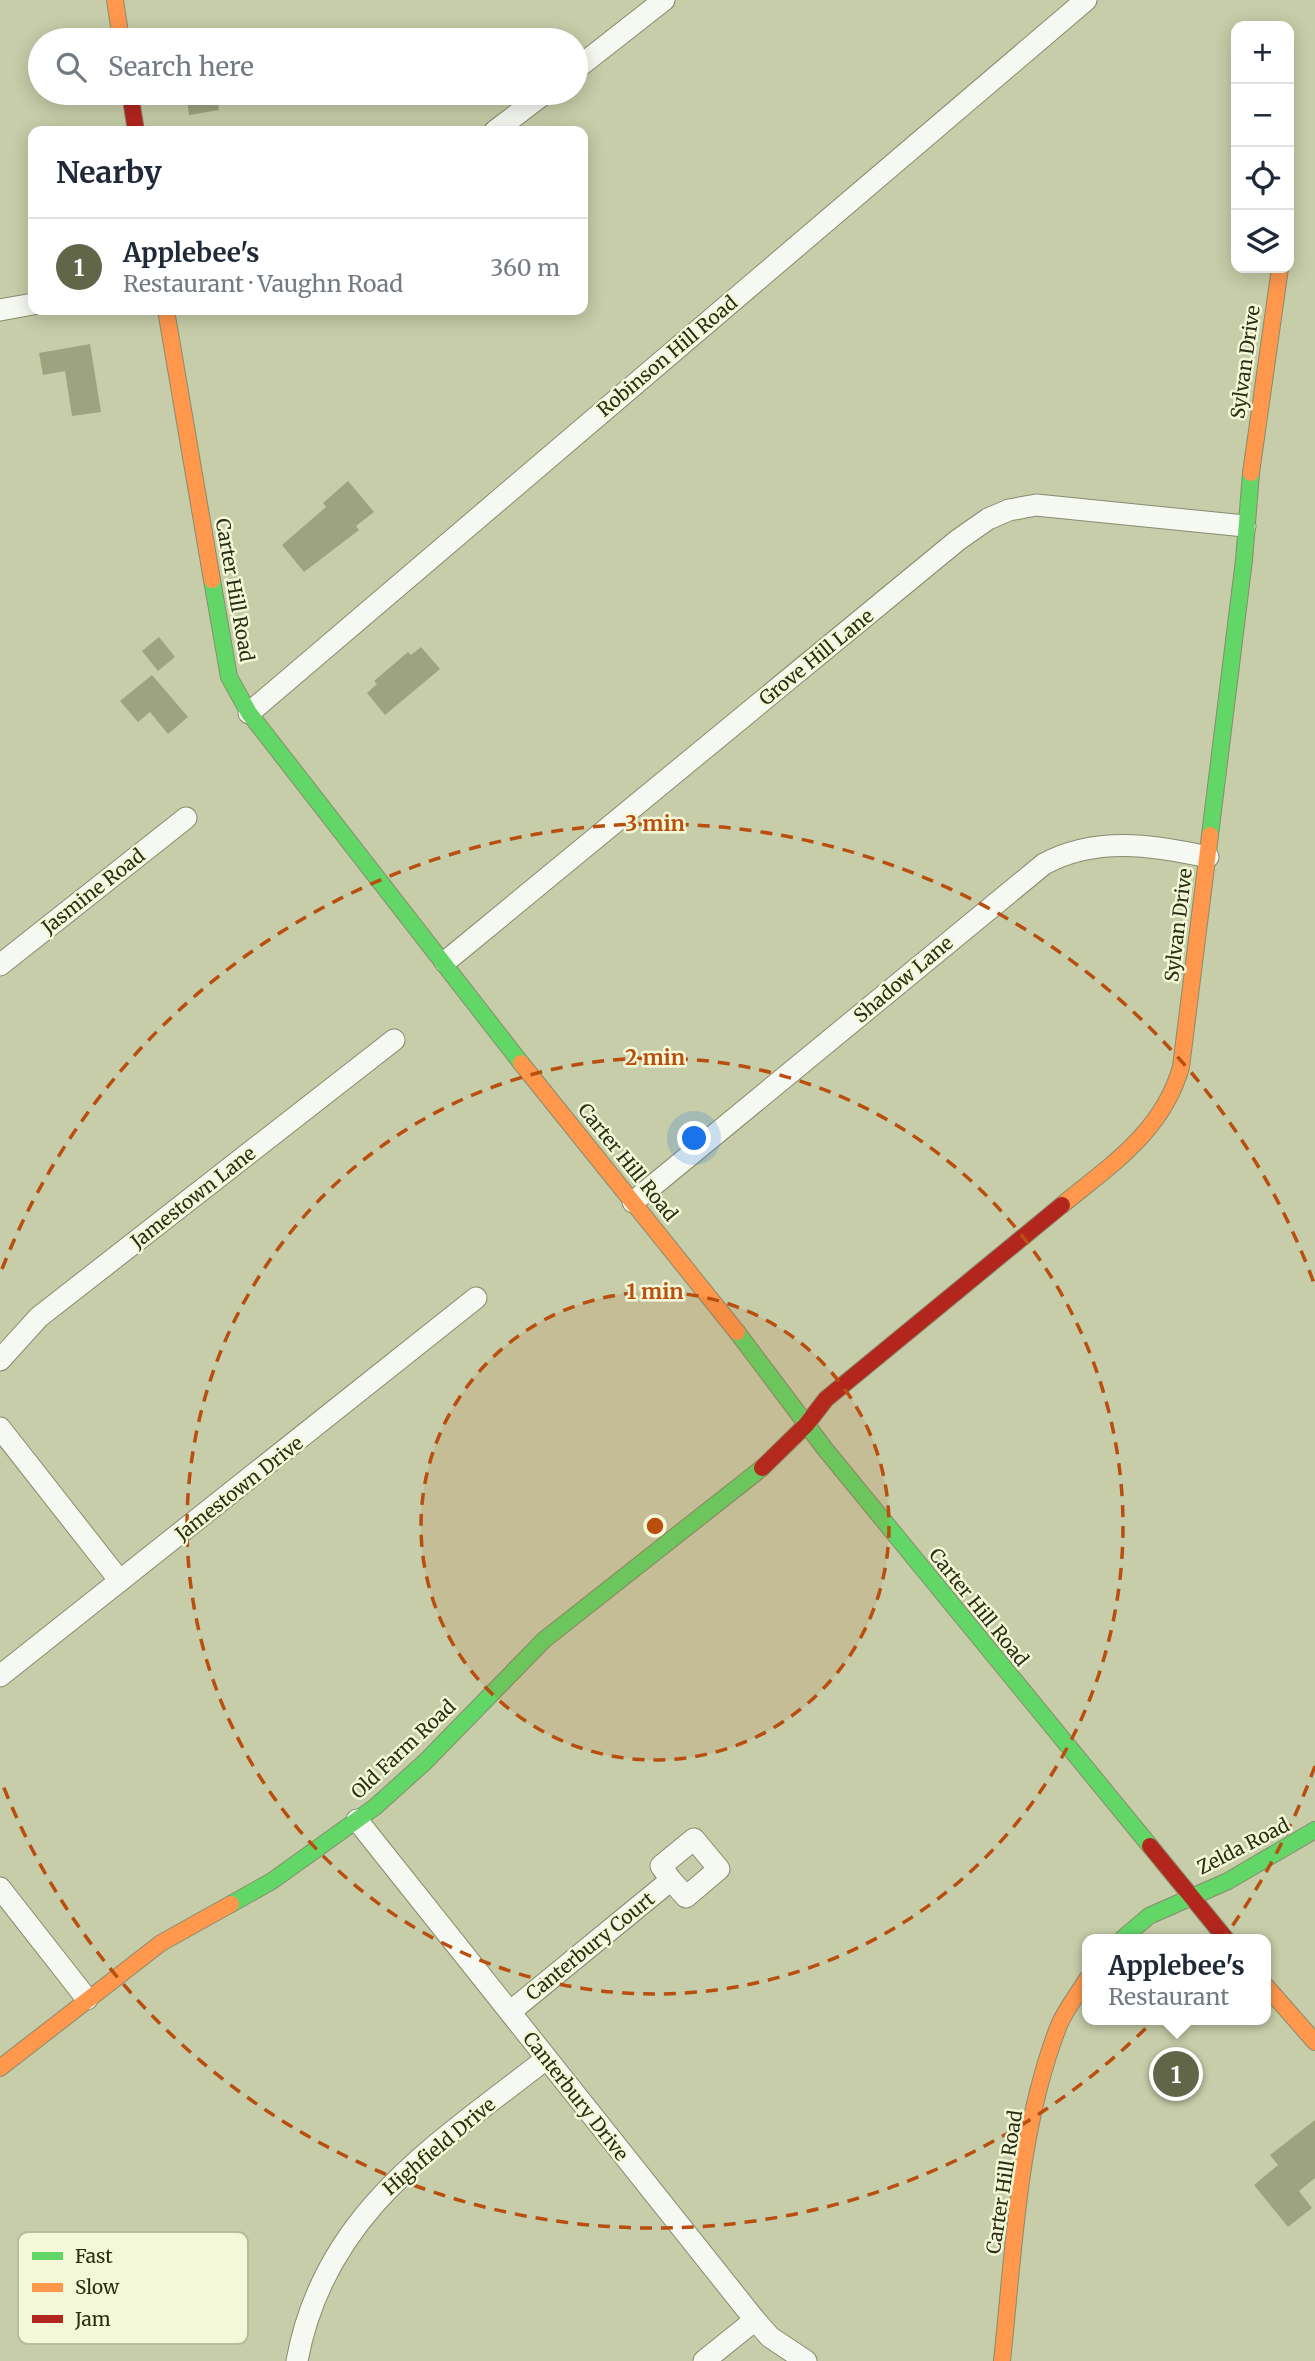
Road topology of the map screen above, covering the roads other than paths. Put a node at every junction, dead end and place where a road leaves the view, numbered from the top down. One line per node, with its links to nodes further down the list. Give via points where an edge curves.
1 (115, 0): 4 (main road)
2 (664, 0): 5 (street)
3 (1086, 0): 15 (street, Robinson Hill Road)
4 (119, 28)
5 (588, 60)
6 (132, 105): 8 (main road)
7 (529, 105): 9 (street)
8 (135, 126)
9 (502, 126)
10 (1279, 273): 14 (main road, Sylvan Drive)
11 (28, 305): 12 (street)
12 (0, 310)
13 (167, 315): 15 (main road, Carter Hill Road, via 226,663)
14 (1245, 526): 17 (main road, Sylvan Drive); 18 (street, Grove Hill Lane, via 1054,505 1009,510 988,519)
15 (249, 713): 18 (main road, Carter Hill Road)
16 (186, 818): 19 (street, Jasmine Road)
17 (1208, 857): 21 (street, Shadow Lane, via 1103,845 1044,864); 24 (main road, Sylvan Drive, via 1181,1067 1161,1117 1134,1146 826,1399)
18 (445, 962): 21 (main road, Carter Hill Road)
19 (0, 965)
20 (394, 1040): 23 (street, Jamestown Lane, via 39,1317)
21 (633, 1202): 24 (main road, Carter Hill Road)
22 (476, 1298): 26 (street, Jamestown Drive)
23 (0, 1360)
24 (806, 1424): 28 (main road, Old Farm Road, via 768,1463 544,1640 425,1762); 32 (main road, Carter Hill Road)
25 (0, 1428): 26 (street)
26 (120, 1581): 27 (street, Jamestown Drive)
27 (0, 1676)
28 (357, 1820): 37 (main road, Old Farm Road, via 272,1881 161,1943); 38 (street, Canterbury Drive)
29 (1315, 1830): 32 (main road, Zelda Road, via 1239,1875)
30 (671, 1880): 38 (street, Canterbury Court)
31 (0, 1888): 37 (street)
32 (1188, 1896): 33 (main road, via 1149,1916); 34 (main road, Carter Hill Road)
33 (1128, 1934)
34 (1222, 1934)
35 (1082, 1987): 46 (main road, Carter Hill Road, via 1060,2022 1040,2089 1023,2173)
36 (1271, 1992): 39 (main road)
37 (88, 1999): 41 (main road, Old Farm Road)
38 (510, 2012): 40 (street, Canterbury Drive)
39 (1315, 2042)
40 (546, 2059): 42 (street, Canterbury Drive); 43 (street, Highfield Drive, via 432,2148 370,2206 328,2271 305,2326)
41 (0, 2068)
42 (755, 2320): 44 (street); 45 (street, Canterbury Drive, via 770,2337)
43 (297, 2361)
44 (704, 2361)
45 (806, 2361)
46 (1002, 2361)

